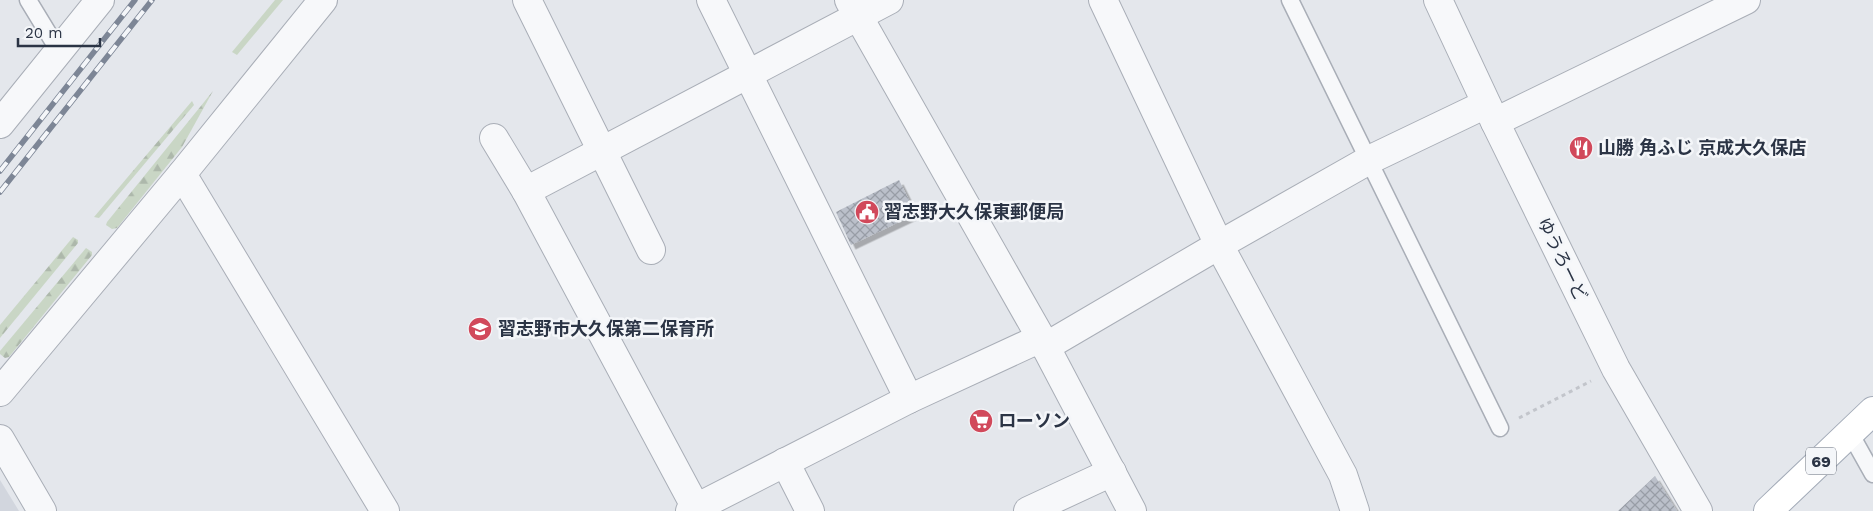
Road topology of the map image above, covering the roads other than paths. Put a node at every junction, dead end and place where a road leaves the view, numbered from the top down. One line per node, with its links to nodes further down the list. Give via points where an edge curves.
1 (28, 0): 12 (lane)
2 (100, 0): 12 (street)
3 (323, 0): 19 (street)
4 (527, 0): 17 (street)
5 (711, 0): 13 (street)
6 (889, 0): 11 (street)
7 (1103, 0): 21 (street)
8 (1290, 0): 18 (lane)
9 (1438, 0): 14 (street, ゆうろーど)
10 (1746, 0): 14 (street)
11 (854, 8): 13 (street); 23 (street)
12 (59, 51): 15 (street)
13 (747, 74): 17 (street); 25 (street)
14 (1491, 113): 18 (street); 40 (street, ゆうろーど, via 1616,369)
15 (0, 124)
16 (494, 138): 20 (street)
17 (602, 150): 20 (street); 22 (street)
18 (1369, 160): 21 (street); 27 (lane)
19 (182, 174): 24 (street); 35 (street)
20 (526, 191): 33 (street)
21 (1219, 245): 23 (street); 39 (street, via 1343,475)
22 (652, 250)
23 (1043, 342): 25 (street); 31 (street)
24 (0, 392)
25 (909, 399): 30 (street)
26 (1873, 411): 28 (main road, 69)
27 (1500, 428)
28 (1850, 433): 32 (lane); 41 (main road, 69)
29 (0, 439): 34 (street)
30 (785, 462): 33 (street); 36 (street)
31 (1112, 472): 37 (street); 38 (street)
32 (1873, 474)
33 (693, 509)
34 (42, 511)
35 (385, 511)
36 (810, 511)
37 (1028, 511)
38 (1132, 511)
39 (1355, 511)
40 (1698, 511)
41 (1768, 511)

